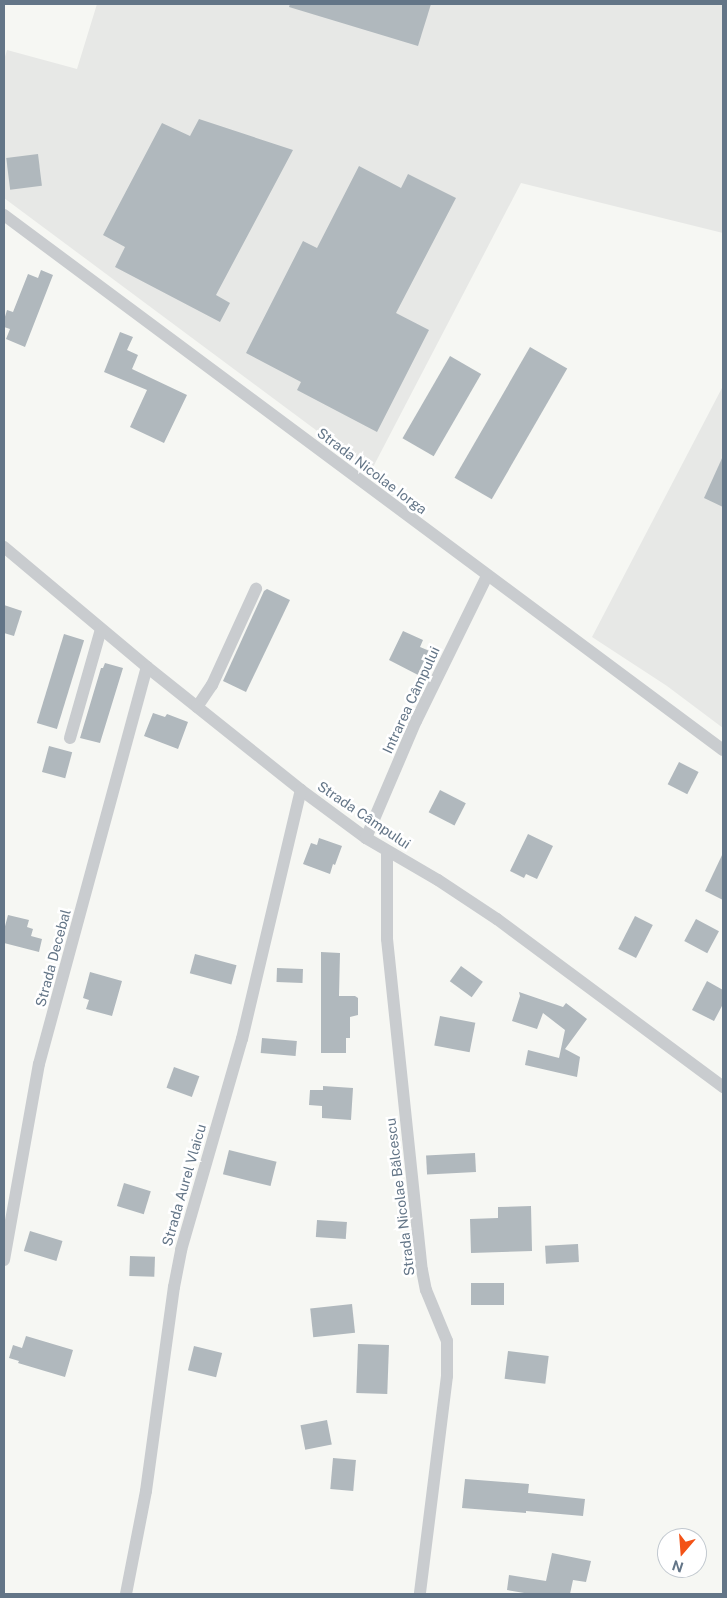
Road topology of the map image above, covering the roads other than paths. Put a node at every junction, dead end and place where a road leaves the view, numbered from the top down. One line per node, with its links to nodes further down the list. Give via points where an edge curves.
1 (4, 215): 3 (street, Strada Nicolae Iorga)
2 (4, 547): 5 (street, Strada Câmpului)
3 (487, 576): 9 (street, Strada Nicolae Iorga); 11 (street, Intrarea Câmpului, via 416,721)
4 (256, 589): 7 (street, via 212,685)
5 (101, 629): 6 (street, Strada Câmpului); 8 (street)
6 (147, 667): 7 (street, Strada Câmpului); 14 (street, Strada Decebal, via 40,1064)
7 (197, 707): 10 (street, Strada Câmpului)
8 (70, 738)
9 (723, 750)
10 (301, 790): 11 (street, Strada Câmpului); 15 (street, Strada Aurel Vlaicu, via 242,1039 181,1250 146,1491)
11 (366, 838): 12 (street, Strada Câmpului)
12 (387, 851): 13 (street, Strada Câmpului, via 497,919); 16 (street, Strada Nicolae Bălcescu, via 387,940 422,1270 426,1290 447,1341 447,1376)
13 (723, 1087)
14 (4, 1260)
15 (126, 1594)
16 (420, 1594)

